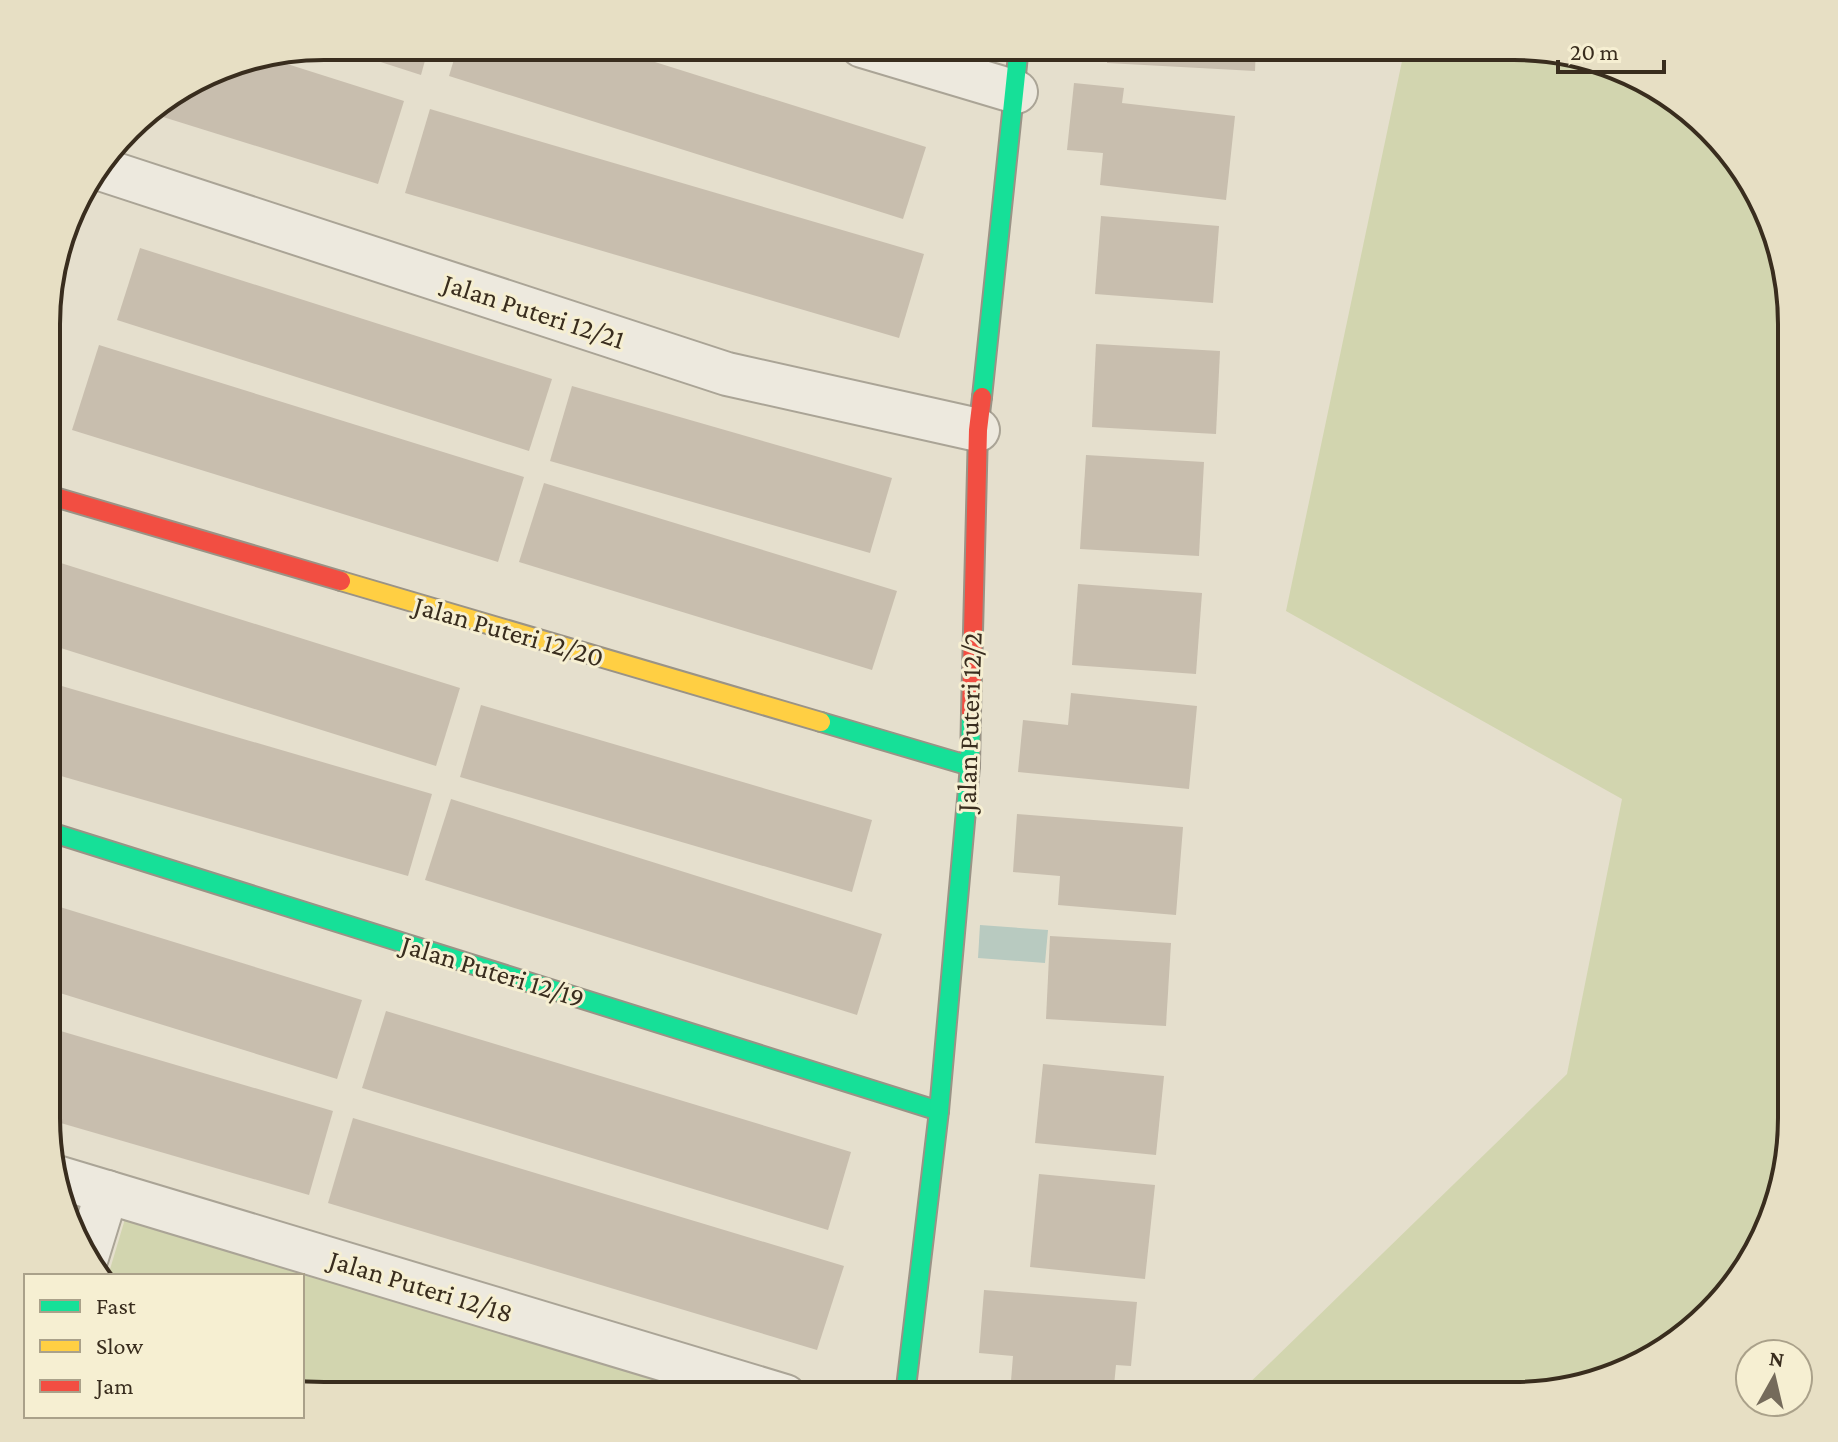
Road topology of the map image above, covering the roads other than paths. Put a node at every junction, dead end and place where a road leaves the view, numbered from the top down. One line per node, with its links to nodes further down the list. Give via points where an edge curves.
1 (910, 60): 3 (street)
2 (1018, 61): 3 (street, Jalan Puteri 12/2)
3 (1016, 92): 5 (street, Jalan Puteri 12/2)
4 (109, 172): 5 (street, Jalan Puteri 12/21, via 727,374)
5 (978, 430): 7 (street, Jalan Puteri 12/2)
6 (60, 499): 7 (street, Jalan Puteri 12/20)
7 (970, 766): 9 (street, Jalan Puteri 12/2)
8 (61, 835): 9 (street, Jalan Puteri 12/19)
9 (939, 1111): 14 (street, Jalan Puteri 12/2)
10 (68, 1180): 11 (street, Jalan Puteri 12/18)
11 (107, 1192): 12 (street); 13 (street, Jalan Puteri 12/18)
12 (92, 1242)
13 (736, 1381)
14 (907, 1381)

